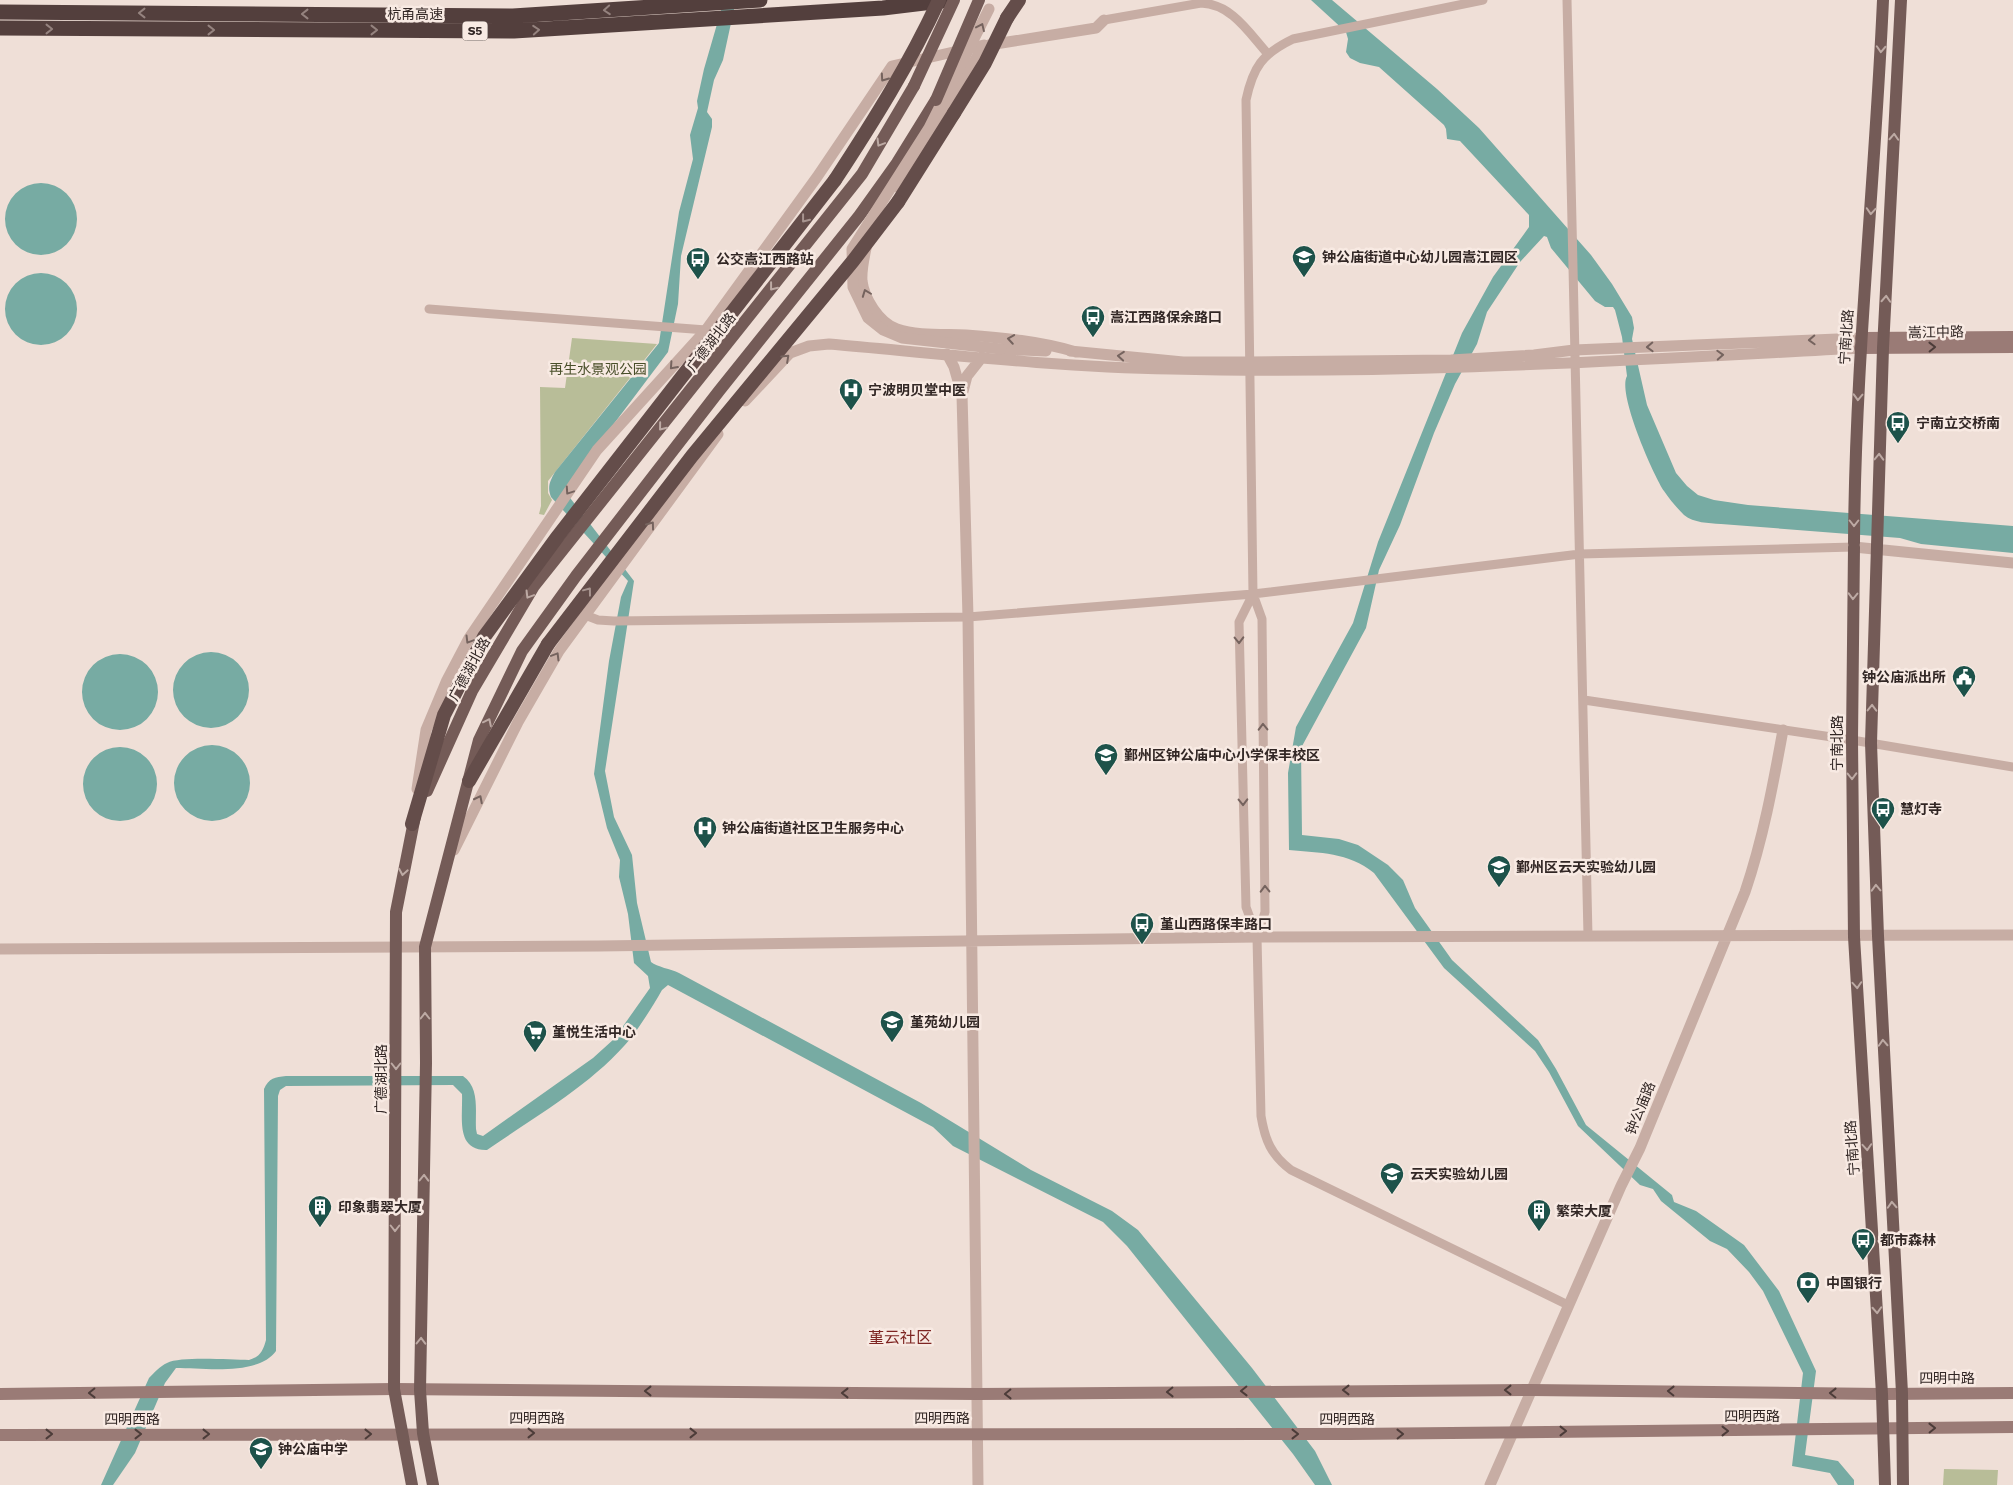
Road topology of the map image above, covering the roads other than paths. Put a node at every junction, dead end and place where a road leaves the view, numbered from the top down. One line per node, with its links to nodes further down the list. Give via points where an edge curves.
1 (760, 0): 12 (highway, 杭甬高速 / S5, one-way to 12, via 513,16)
2 (939, 0): 43 (highway, one-way to 43, bridge, via 919,44 836,180 558,536 484,637 444,715)
3 (949, 0): 14 (highway, 杭甬高速 / S5, one-way to 3, via 514,31 883,8)
4 (954, 0): 43 (main road, 广德湖北路, one-way to 43, bridge, via 914,86 862,174 534,586 472,691)
5 (979, 0): 42 (main road, one-way to 5, bridge, via 479,740 522,652 576,576 859,216 897,163 936,100)
6 (1018, 0): 42 (highway, one-way to 6, bridge, via 548,644 692,456 853,262 898,202 985,63)
7 (1483, 0): 16 (street, via 1293,39)
8 (1567, 0): 23 (street)
9 (1883, 0): 20 (main road, 宁南北路, one-way to 20)
10 (1901, 0): 21 (main road, one-way to 10)
11 (991, 5): 24 (street, one-way to 11, bridge, via 1001,349 902,338 883,330 868,318 853,287 852,249 929,128)
12 (0, 12)
13 (1104, 20): 15 (street, via 1096,28); 16 (street, via 1201,3 1212,4 1233,15)
14 (0, 28)
15 (984, 45): 18 (street, one-way to 18, via 892,66 817,178); 24 (street, one-way to 15, via 1001,338 896,328 880,317 862,282 868,241)
16 (1268, 54): 28 (street, via 1252,75 1246,100)
17 (429, 309): 18 (street)
18 (706, 330): 43 (street, one-way to 43, via 597,450 469,638 446,680 426,730)
19 (2013, 337): 21 (main road, 嵩江中路)
20 (1860, 343): 21 (main road, 嵩江中路); 23 (street, one-way to 23); 27 (street, one-way to 20); 30 (main road, 宁南北路, one-way to 30)
21 (1884, 343): 22 (main road, 嵩江中路, one-way to 22); 31 (main road, one-way to 21)
22 (2013, 347)
23 (1574, 350): 27 (street); 28 (street, via 1451,360)
24 (1076, 352): 28 (street, one-way to 24)
25 (947, 354): 26 (street); 29 (street); 35 (street, one-way to 25, via 731,416 790,353 809,346 829,344)
26 (982, 357): 28 (street, via 1166,369); 29 (street, via 967,376)
27 (1575, 362): 28 (street, via 1428,368); 32 (street)
28 (1249, 367): 34 (street)
29 (962, 395): 36 (street)
30 (1854, 545): 31 (street); 32 (street); 39 (main road, 宁南北路, one-way to 39)
31 (1876, 548): 33 (street); 40 (main road, one-way to 31)
32 (1580, 554): 34 (street); 37 (street)
33 (2013, 563)
34 (1253, 594): 36 (street); 49 (street, one-way to 34, via 1265,912 1265,893 1262,619); 49 (street, one-way to 49, via 1239,622 1246,907)
35 (585, 615): 36 (street, via 614,621); 44 (street, one-way to 35, via 518,722 559,651)
36 (968, 617): 51 (street)
37 (1584, 700): 38 (street); 47 (street)
38 (1783, 730): 39 (street); 45 (street, 钟公庙路, via 1759,850)
39 (1852, 740): 40 (street); 50 (main road, 宁南北路, one-way to 50)
40 (1871, 743): 41 (street); 48 (main road, one-way to 40)
41 (2013, 766)
42 (469, 781): 44 (main road)
43 (412, 824): 52 (main road, 广德湖北路, one-way to 52, via 396,912)
44 (449, 859): 53 (main road)
45 (1727, 935): 47 (street); 50 (street); 55 (street, 钟公庙路, via 1640,1148)
46 (2013, 935): 48 (street)
47 (1588, 936): 49 (street)
48 (1878, 936): 50 (street); 59 (main road, one-way to 48)
49 (1256, 937): 51 (street); 55 (street, via 1260,1116 1264,1136 1278,1160 1291,1170)
50 (1854, 937): 63 (main road, 宁南北路, one-way to 63)
51 (972, 941): 53 (street); 62 (street)
52 (396, 947): 53 (street); 54 (street); 56 (main road, 广德湖北路, one-way to 56)
53 (425, 947): 57 (main road, one-way to 53)
54 (0, 949)
55 (1568, 1305): 58 (street, 钟公庙路)
56 (394, 1389): 57 (main road, 四明西路); 61 (main road, 四明西路, one-way to 61); 68 (main road, 广德湖北路)
57 (420, 1390): 62 (main road, 四明西路, one-way to 57); 69 (main road)
58 (1531, 1390): 62 (main road, 四明西路, one-way to 62); 63 (main road, 四明西路, one-way to 58); 67 (street, 钟公庙路)
59 (1902, 1393): 60 (main road, 四明中路); 63 (main road, 四明中路); 65 (main road)
60 (2013, 1393)
61 (0, 1394)
62 (977, 1394): 70 (street)
63 (1882, 1394): 66 (main road, 宁南北路)
64 (2013, 1427): 65 (main road, one-way to 64)
65 (1903, 1428): 66 (main road); 77 (main road)
66 (1884, 1429): 67 (main road, 四明西路, one-way to 66); 76 (main road, 宁南北路)
67 (1513, 1432): 70 (main road, 四明西路, one-way to 67); 75 (street, 钟公庙路)
68 (402, 1433): 69 (main road, 四明西路); 71 (main road, 四明西路, one-way to 68); 72 (main road, 广德湖北路)
69 (423, 1433): 70 (main road, 四明西路, one-way to 70); 73 (main road)
70 (978, 1433): 74 (street)
71 (0, 1434)
72 (412, 1485)
73 (433, 1485)
74 (978, 1485)
75 (1490, 1485)
76 (1885, 1485)
77 (1903, 1485)

